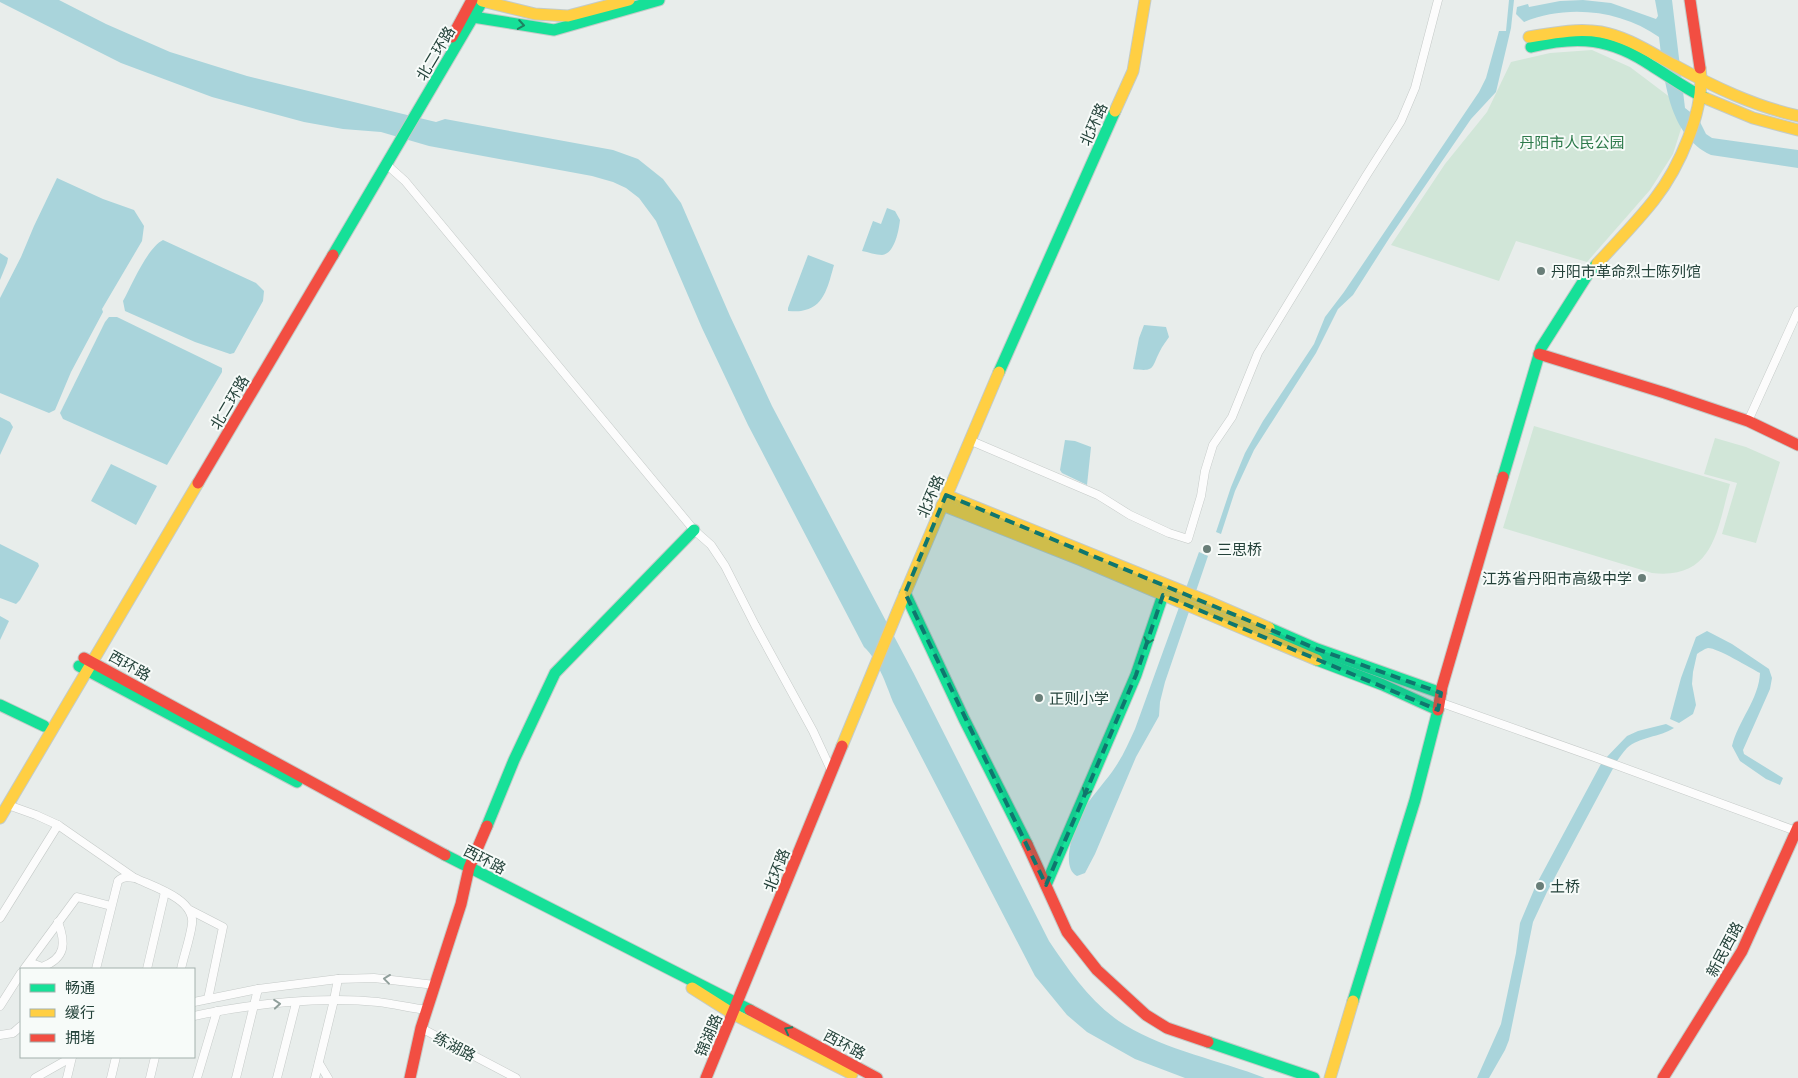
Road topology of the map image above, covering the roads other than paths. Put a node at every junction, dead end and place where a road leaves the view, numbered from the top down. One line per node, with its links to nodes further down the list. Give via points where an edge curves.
1 (479, 0): 2 (street, via 535,14 568,16); 7 (street, 北二环路); 10 (street, 北二环路)
2 (628, 0)
3 (659, 0): 7 (street, one-way to 3, via 554,30)
4 (1145, 0): 18 (street, 北环路, via 1133,71)
5 (1438, 0): 18 (street, via 1415,88 1401,121 1258,353 1232,417 1213,445 1188,539 1130,515 1098,495)
6 (1690, 0): 8 (street)
7 (473, 17): 10 (street, 北二环路)
8 (1701, 78): 9 (street); 9 (street, via 1612,35 1560,31 1530,42 1590,39 1610,43); 11 (street, via 1780,113)
9 (1699, 94): 12 (street, via 1773,125); 16 (street, via 1698,111 1669,177 1654,200 1588,274)
10 (415, 107): 13 (street, 北二环路)
11 (1798, 116)
12 (1798, 130)
13 (390, 150): 14 (street, 北二环路); 25 (street, 北二环路)
14 (386, 164): 21 (street, via 405,181); 25 (street, 北二环路)
15 (1798, 312): 17 (street)
16 (1539, 354): 17 (street); 26 (street)
17 (1748, 421): 19 (street)
18 (969, 440): 20 (street, 北环路)
19 (1798, 444)
20 (944, 500): 22 (street); 23 (street, 北环路)
21 (694, 530): 29 (street, via 711,545 725,566); 34 (street, via 554,674)
22 (1165, 590): 24 (street); 36 (street, one-way to 36, via 1136,675)
23 (905, 593): 29 (street, 北环路); 36 (street)
24 (1205, 606): 26 (street, via 1317,649); 26 (street, via 1332,666)
25 (85, 663): 28 (street, 北二环路); 30 (street, 北二环路); 34 (street, 西环路)
26 (1439, 702): 33 (street); 86 (street, via 1414,800)
27 (0, 705): 28 (street)
28 (44, 726): 30 (street, 北二环路)
29 (832, 772): 56 (street, 北环路)
30 (4, 803): 31 (street, 北二环路); 32 (street)
31 (0, 818)
32 (58, 825): 35 (street); 40 (street)
33 (1797, 829): 87 (street, 新民西路, via 1742,951)
34 (469, 870): 49 (street); 56 (street, 西环路); 61 (street, 西环路, via 704,994)
35 (135, 878): 37 (street); 38 (street, via 122,877 118,881)
36 (1046, 884): 85 (street, via 1067,932 1097,970 1146,1015 1167,1028)
37 (165, 892): 39 (street, via 185,903); 45 (street)
38 (111, 906): 41 (street, via 77,897); 44 (street)
39 (190, 910): 46 (street, via 192,923); 52 (street, via 222,927)
40 (0, 918)
41 (58, 922): 42 (street); 43 (street, via 63,948 58,958 42,967 34,964)
42 (25, 968)
43 (33, 968)
44 (96, 968)
45 (147, 968)
46 (181, 968)
47 (20, 975): 57 (street)
48 (338, 979): 49 (street, one-way to 48, via 374,978); 50 (street); 53 (street)
49 (435, 985): 59 (street)
50 (258, 989): 51 (street); 58 (street)
51 (217, 996): 52 (street); 60 (street)
52 (208, 999): 54 (street)
53 (334, 1000): 55 (street); 59 (street, via 377,1002); 70 (street)
54 (195, 1002)
55 (296, 1003): 58 (street, one-way to 55); 77 (street)
56 (737, 1003): 61 (street, 锦湖路); 84 (street, 西环路, one-way to 56)
57 (0, 1006)
58 (254, 1006): 60 (street); 76 (street)
59 (427, 1010): 64 (street)
60 (215, 1011): 62 (street); 75 (street)
61 (733, 1014): 82 (street, 锦湖路); 83 (street, 西环路)
62 (195, 1016)
63 (20, 1027): 65 (street, via 14,1033)
64 (421, 1028): 80 (street); 81 (street, 练湖路)
65 (0, 1035)
66 (70, 1058): 71 (street)
67 (72, 1058): 72 (street)
68 (116, 1058): 73 (street)
69 (155, 1058): 74 (street)
70 (319, 1063): 78 (street); 79 (street)
71 (35, 1078)
72 (67, 1078)
73 (111, 1078)
74 (150, 1078)
75 (197, 1078)
76 (236, 1078)
77 (277, 1078)
78 (315, 1078)
79 (328, 1078)
80 (410, 1078)
81 (516, 1078)
82 (706, 1078)
83 (861, 1078)
84 (877, 1078)
85 (1314, 1078)
86 (1330, 1078)
87 (1663, 1078)

